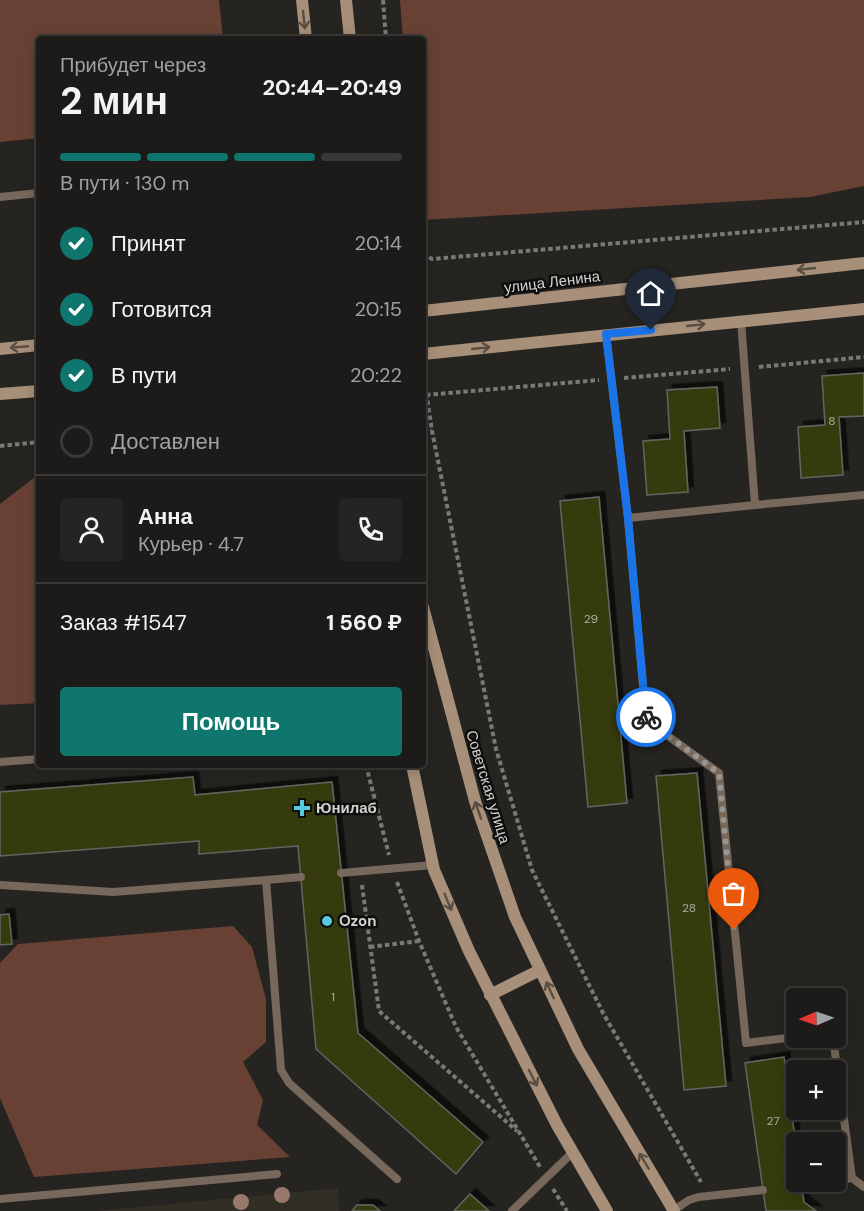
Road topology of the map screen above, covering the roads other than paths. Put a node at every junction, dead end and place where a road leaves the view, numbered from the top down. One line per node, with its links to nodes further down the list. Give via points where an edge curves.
1 (302, 0): 3 (street, one-way to 3)
2 (346, 0): 4 (street)
3 (306, 36)
4 (350, 36)
5 (36, 193): 6 (lane)
6 (0, 197)
7 (864, 263): 9 (street, улица Ленина, one-way to 9)
8 (864, 309): 10 (street)
9 (426, 311)
10 (741, 321): 11 (street, one-way to 10); 18 (lane)
11 (606, 334): 14 (street, one-way to 11); 19 (lane)
12 (36, 345): 13 (street, one-way to 13)
13 (0, 349)
14 (426, 354)
15 (36, 391): 16 (street)
16 (0, 394)
17 (864, 495): 18 (lane)
18 (755, 506): 19 (lane)
19 (628, 518): 31 (lane, via 646,720 719,773 746,1043)
20 (426, 618): 29 (street, Советская улица, one-way to 20, via 515,917 475,801)
21 (36, 759): 22 (lane)
22 (0, 762)
23 (413, 768): 24 (street)
24 (434, 865): 25 (lane); 30 (street, one-way to 30)
25 (341, 873)
26 (301, 877): 27 (lane)
27 (266, 880): 28 (lane, via 113,892); 36 (lane, via 281,1070 289,1083)
28 (0, 885)
29 (540, 970): 30 (street); 43 (street, Советская улица, one-way to 29, via 578,1049)
30 (490, 995): 33 (street, one-way to 33)
31 (786, 1038)
32 (834, 1048): 35 (lane)
33 (573, 1152): 41 (lane); 42 (street)
34 (277, 1174): 40 (lane)
35 (852, 1178): 37 (lane); 38 (lane)
36 (397, 1179)
37 (846, 1179)
38 (864, 1187)
39 (763, 1191): 43 (lane, via 689,1200)
40 (0, 1199)
41 (512, 1211)
42 (607, 1211)
43 (674, 1211)

